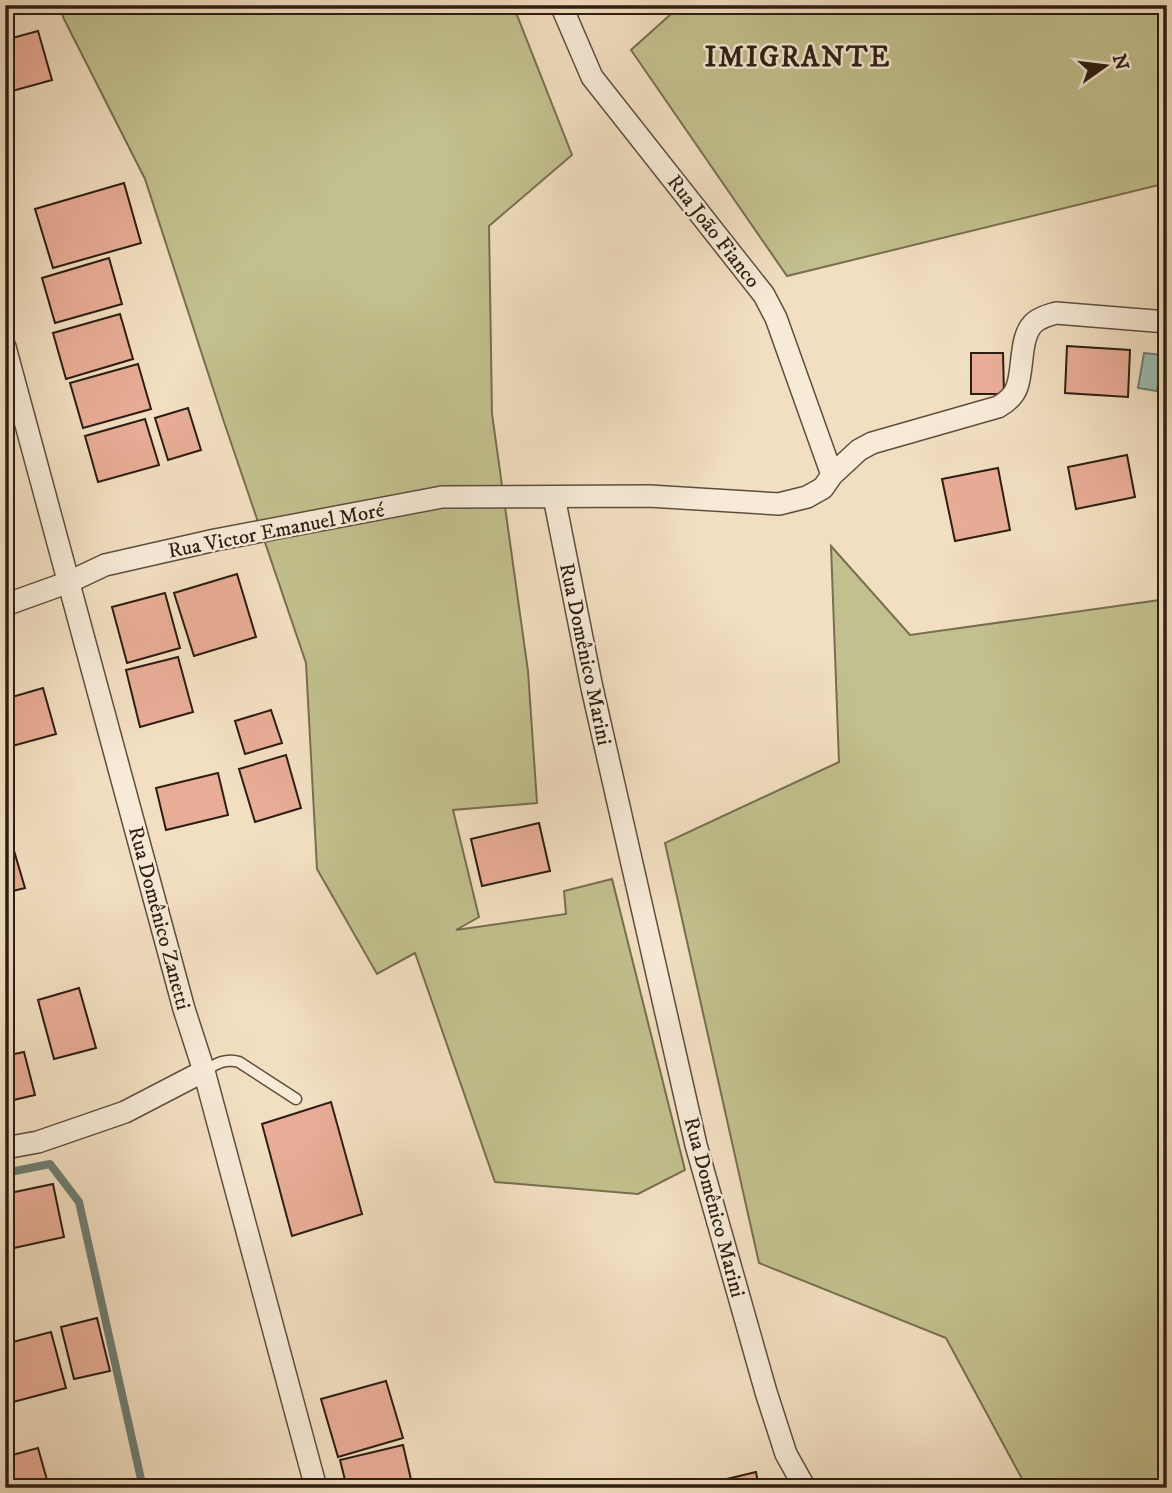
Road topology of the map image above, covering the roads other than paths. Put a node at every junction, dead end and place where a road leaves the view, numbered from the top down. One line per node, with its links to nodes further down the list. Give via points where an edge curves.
1 (561, 5): 4 (street, Rua João Fianco, via 592,77 764,295)
2 (1167, 322): 4 (street, via 1056,313 1044,316 1027,332 1017,387 1010,400 872,443)
3 (5, 347): 6 (street, Rua Domênico Zanetti)
4 (832, 475): 5 (street, via 823,488 807,497 779,504 649,496)
5 (554, 497): 6 (street, Rua Victor Emanuel Moré, via 442,497 117,562); 12 (street, Rua Domênico Marini, via 592,688 696,1145 766,1392 786,1454)
6 (69, 582): 7 (street, Rua Victor Emanuel Moré); 8 (street, Rua Domênico Zanetti)
7 (5, 605)
8 (204, 1071): 9 (lane, via 220,1062 239,1062); 10 (street, via 125,1112 38,1142); 11 (street, Rua Domênico Zanetti)
9 (296, 1099)
10 (5, 1148)
11 (316, 1488)
12 (805, 1488)

